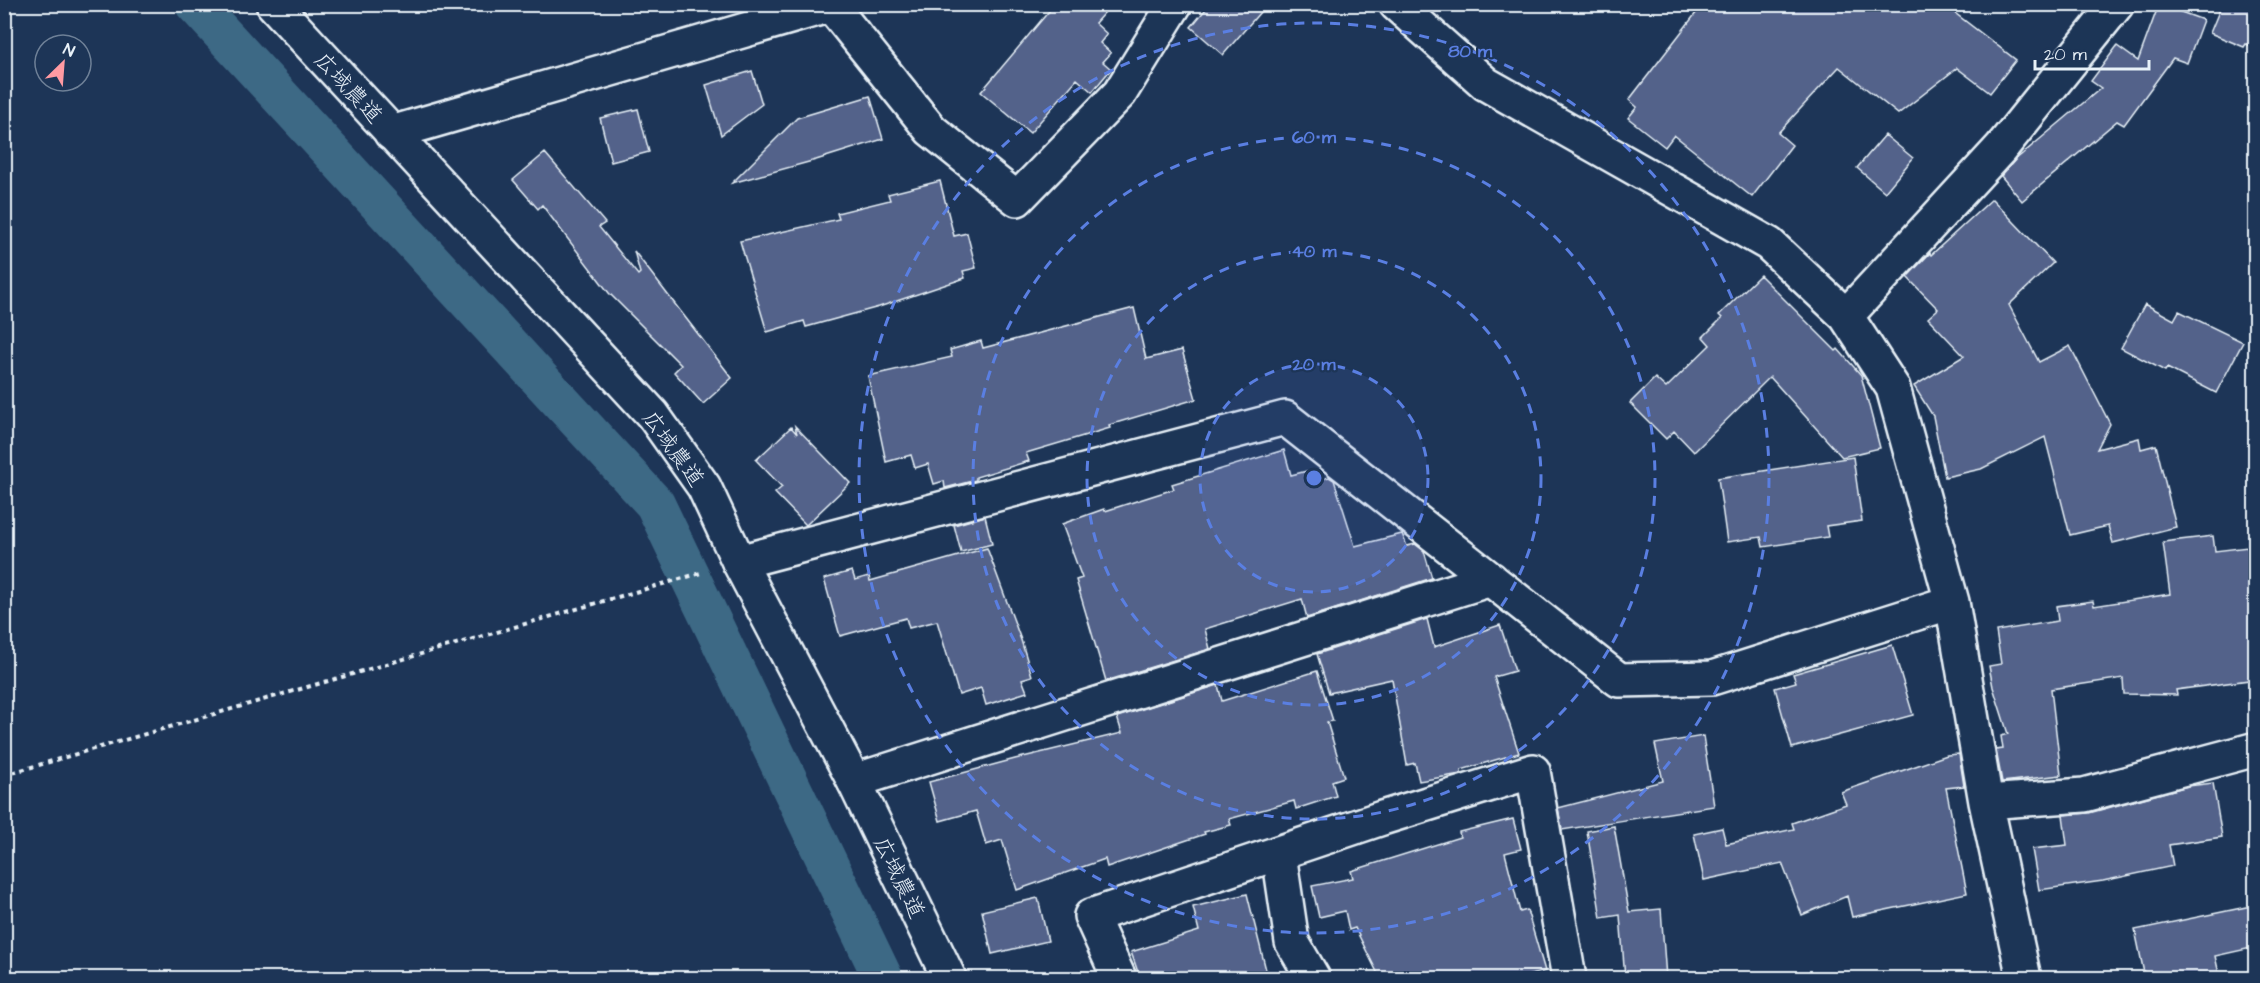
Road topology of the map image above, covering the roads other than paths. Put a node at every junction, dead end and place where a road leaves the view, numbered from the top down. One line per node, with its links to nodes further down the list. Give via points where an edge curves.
1 (273, 4): 6 (street, 広域農道)
2 (1175, 4): 5 (street, via 1120,93 1017,199 931,130)
3 (1396, 4): 7 (street, via 1486,84 1769,244)
4 (2117, 4): 7 (street, via 2001,148)
5 (831, 5): 6 (street)
6 (391, 133): 8 (street, 広域農道, via 652,415 704,487)
7 (1846, 316): 10 (street, via 1893,388)
8 (740, 562): 9 (street, via 1285,418); 12 (street, 広域農道)
9 (1491, 579): 10 (street, via 1619,680 1712,678); 12 (street)
10 (1952, 602): 13 (street)
11 (2256, 750): 13 (street, via 2084,795)
12 (854, 782): 15 (street, 広域農道)
13 (1986, 802): 19 (street)
14 (1279, 854): 16 (street, via 1091,916); 17 (street, via 1292,942); 18 (street, via 1533,771)
15 (949, 978)
16 (1119, 978)
17 (1313, 978)
18 (1569, 978)
19 (2024, 978)

